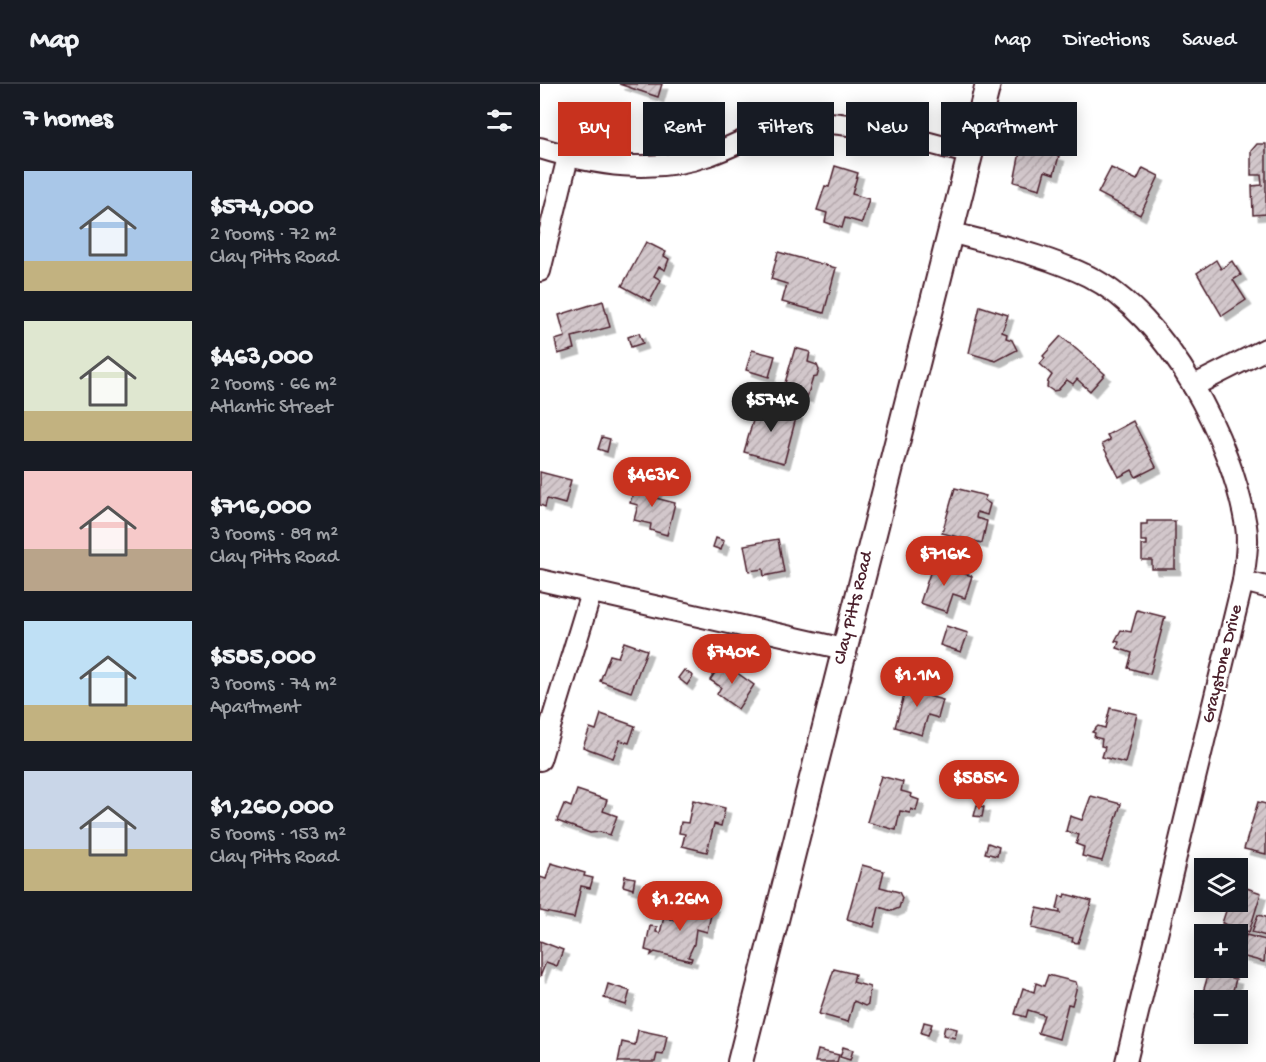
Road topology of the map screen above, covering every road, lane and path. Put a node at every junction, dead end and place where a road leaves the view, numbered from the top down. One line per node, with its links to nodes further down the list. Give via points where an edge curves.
1 (987, 84): 2 (street, Clay Pitts Road)
2 (982, 102)
3 (941, 146): 6 (street, via 846,123 797,123 670,167 618,165)
4 (540, 148): 5 (street)
5 (558, 153)
6 (568, 156): 9 (street)
7 (967, 156): 8 (street, Clay Pitts Road)
8 (950, 232): 11 (street, Graystone Drive, via 1048,259 1090,277 1160,334); 16 (street, Clay Pitts Road)
9 (540, 271)
10 (1266, 349): 11 (street)
11 (1193, 386): 13 (street, Graystone Drive, via 1235,478 1247,529)
12 (540, 580): 15 (street)
13 (1244, 581): 14 (street); 19 (street, Graystone Drive)
14 (1266, 587)
15 (591, 593): 16 (street); 17 (street)
16 (844, 650): 18 (street, Clay Pitts Road)
17 (540, 760)
18 (740, 1062)
19 (1126, 1062)

